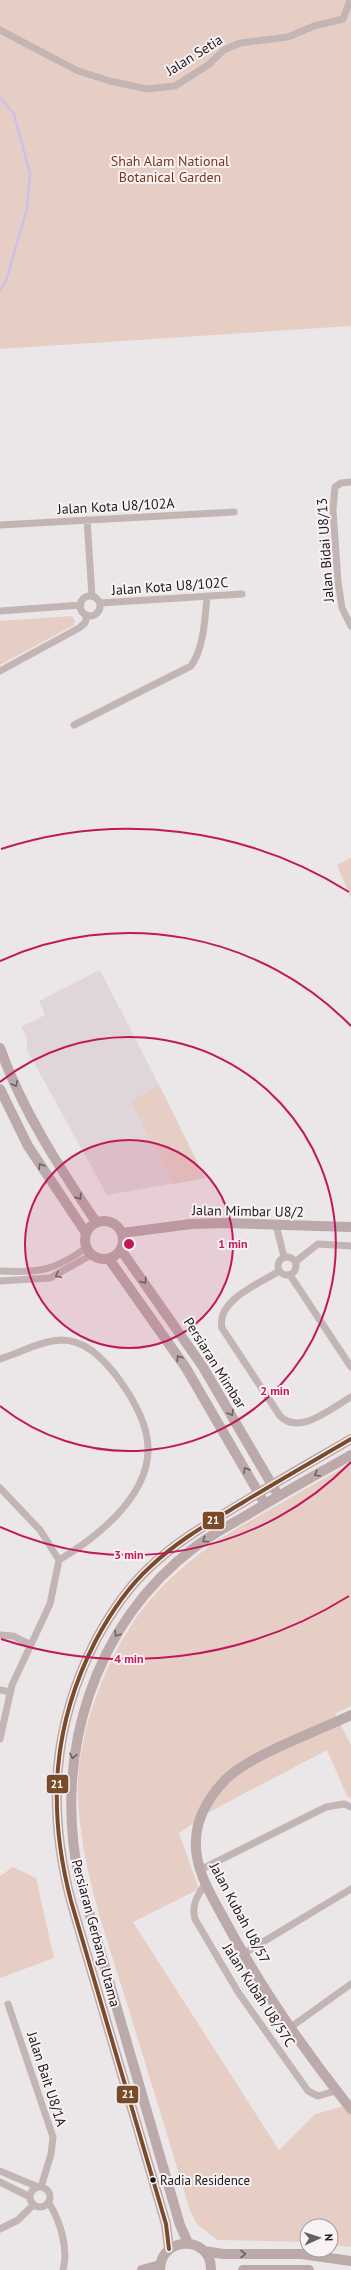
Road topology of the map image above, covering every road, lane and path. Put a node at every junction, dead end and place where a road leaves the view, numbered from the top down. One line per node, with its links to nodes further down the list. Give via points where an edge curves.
1 (350, 0): 2 (street, Jalan Setia, via 343,19 314,26 288,37 240,43 224,50 208,65 175,86 147,89 78,71)
2 (0, 30)
3 (351, 482): 14 (street, Jalan Bidai U8/13, via 341,483 335,487 333,510 340,599)
4 (234, 512): 5 (street, Jalan Kota U8/102A)
5 (88, 520): 6 (street, Jalan Kota U8/102A); 8 (street)
6 (0, 525)
7 (242, 594): 9 (street, Jalan Kota U8/102C)
8 (92, 596): 10 (street); 11 (street, via 85,598)
9 (207, 596): 10 (street, Jalan Kota U8/102C); 16 (street, via 205,619 196,660 192,666)
10 (100, 603): 13 (street, via 98,612)
11 (81, 605): 12 (street); 13 (street, via 82,611)
12 (0, 611)
13 (87, 615): 15 (street, via 79,628)
14 (351, 626)
15 (0, 671)
16 (74, 725)
17 (0, 1048): 19 (street, one-way to 19, via 11,1077 37,1127)
18 (0, 1089): 22 (street, one-way to 18, via 28,1146)
19 (96, 1222): 22 (street); 23 (street, via 108,1221)
20 (276, 1225): 21 (street, Jalan Mimbar U8/2); 23 (street, Jalan Mimbar U8/2, via 191,1224); 27 (street)
21 (351, 1227)
22 (86, 1233): 26 (street)
23 (122, 1233): 25 (street)
24 (351, 1246): 29 (street, via 318,1244)
25 (121, 1250): 28 (street); 39 (street, Persiaran Mimbar, one-way to 39, via 203,1367)
26 (88, 1251): 28 (street, via 102,1260); 30 (street, via 50,1269); 33 (street, one-way to 33, via 50,1278)
27 (284, 1257): 29 (street, via 289,1257); 31 (street, via 278,1262)
28 (109, 1260): 41 (street, Persiaran Mimbar, one-way to 28, via 186,1368)
29 (295, 1262): 32 (street, via 296,1268)
30 (0, 1271)
31 (279, 1271): 32 (street, via 282,1275); 36 (street, via 228,1304 221,1316 222,1328 280,1416 290,1423 310,1421)
32 (290, 1275): 35 (street)
33 (0, 1281)
34 (0, 1359): 44 (street, via 60,1340 83,1345 104,1361 139,1411 148,1451 143,1474 125,1504 94,1536)
35 (351, 1367)
36 (351, 1397)
37 (351, 1438): 39 (street, Persiaran Gerbang Utama)
38 (351, 1454): 42 (street, Persiaran Gerbang Utama, one-way to 42)
39 (272, 1486): 41 (street, Persiaran Gerbang Utama); 42 (street, Persiaran Mimbar)
40 (0, 1488): 44 (street, via 40,1530)
41 (259, 1493): 43 (street, Persiaran Mimbar); 69 (street, Persiaran Gerbang Utama, via 178,1544 149,1568 121,1601 99,1635 77,1684 66,1714 56,1774 57,1833 67,1886 166,2224)
42 (278, 1496): 43 (street, Persiaran Gerbang Utama)
43 (265, 1504): 68 (street, Persiaran Gerbang Utama, one-way to 68, via 184,1556 149,1591 114,1637 98,1670 79,1727 72,1762 71,1821 79,1878 180,2225)
44 (59, 1560): 46 (street, via 50,1604)
45 (0, 1635): 46 (street, via 13,1636)
46 (29, 1644): 48 (street)
47 (0, 1690): 48 (street)
48 (10, 1692): 50 (street)
49 (351, 1715): 52 (street, Jalan Kubah U8/57, via 257,1758 226,1779 201,1813 196,1838)
50 (0, 1739)
51 (351, 1807): 52 (street, via 344,1804 326,1807)
52 (200, 1870): 53 (street, Jalan Kubah U8/57)
53 (205, 1884): 55 (street, Jalan Kubah U8/57); 59 (street, Jalan Kubah U8/57C, via 196,1899 193,1912 195,1919 238,1992 308,2091 318,2096)
54 (351, 1889): 55 (street)
55 (243, 1954): 58 (street, Jalan Kubah U8/57)
56 (351, 1984): 58 (street)
57 (8, 2004): 63 (street, Jalan Bait U8/1A, via 53,2137 51,2154)
58 (291, 2027): 59 (street, Jalan Kubah U8/57)
59 (336, 2091): 60 (street, Jalan Kubah U8/57)
60 (349, 2103)
61 (0, 2171): 63 (street)
62 (0, 2182): 64 (street)
63 (39, 2187): 64 (street, via 32,2190); 65 (street, via 49,2191)
64 (30, 2197): 66 (street)
65 (49, 2203): 66 (street, via 43,2207); 73 (street, via 59,2225 64,2255)
66 (33, 2205): 67 (street, via 18,2220)
67 (0, 2229)
68 (188, 2243): 69 (street, via 178,2244); 70 (street)
69 (169, 2249): 72 (street)
70 (204, 2251): 71 (street, one-way to 71, via 223,2254 309,2254); 75 (street, via 209,2258)
71 (351, 2261)
72 (160, 2268): 74 (street)
73 (62, 2270)
74 (142, 2270)
75 (211, 2270)
76 (243, 2270): 77 (street)
77 (309, 2270)

